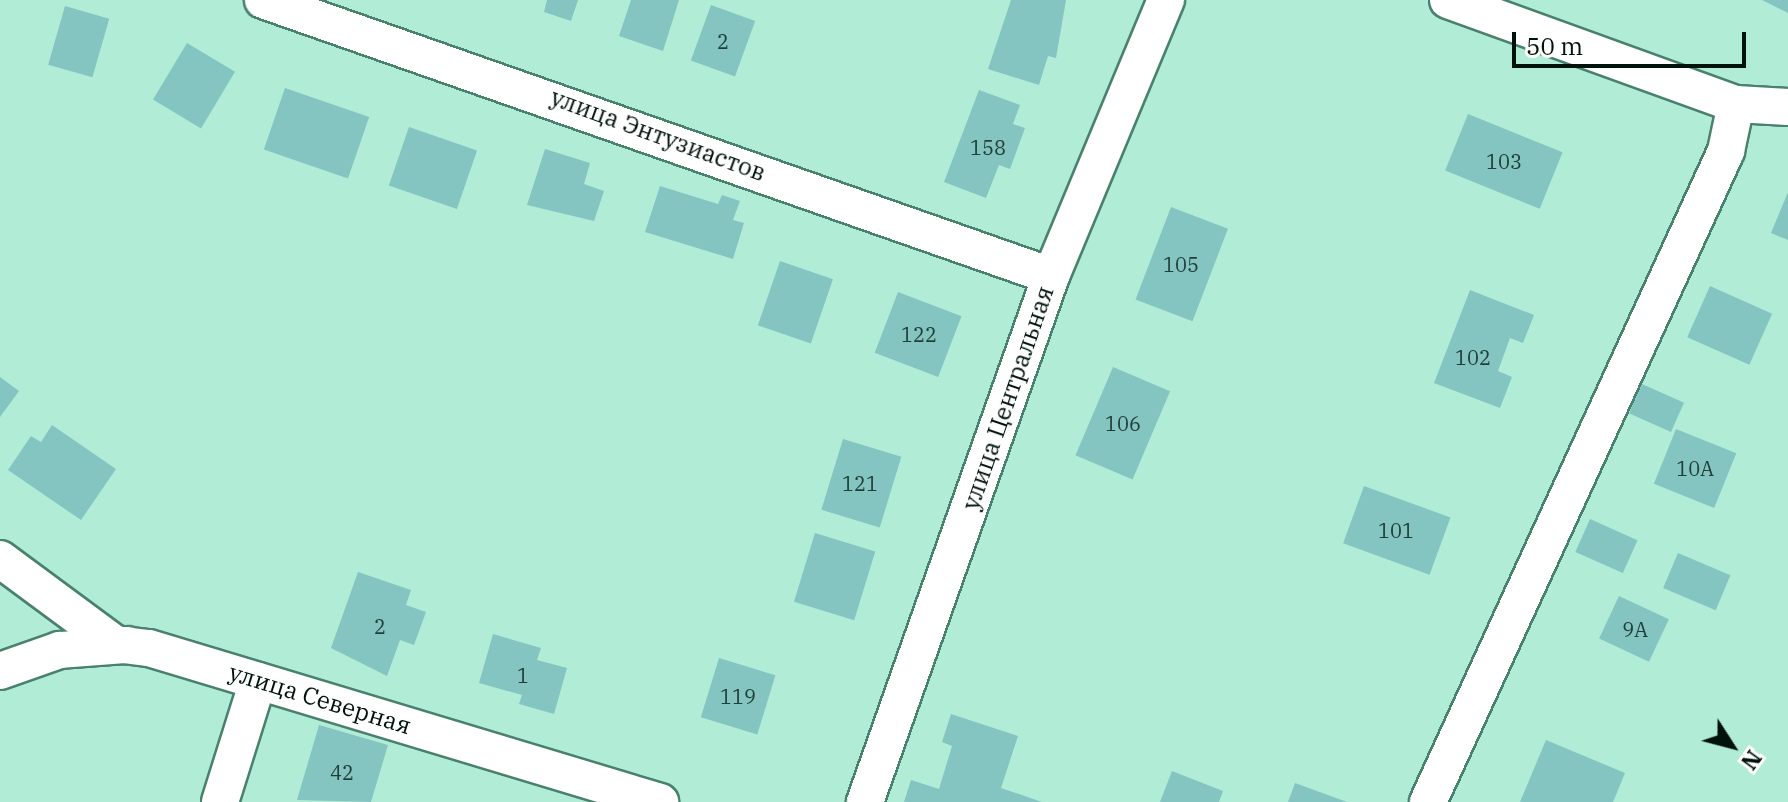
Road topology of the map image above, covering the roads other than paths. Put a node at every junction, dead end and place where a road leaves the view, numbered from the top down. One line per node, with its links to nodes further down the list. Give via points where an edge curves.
1 (263, 0): 6 (street, улица Энтузиастов)
2 (1166, 0): 6 (street, улица Центральная)
3 (1448, 0): 4 (street)
4 (1736, 104): 5 (street); 14 (street, via 1726,151)
5 (1788, 107)
6 (1051, 276): 13 (street, улица Центральная)
7 (0, 559): 8 (street, улица Северная)
8 (115, 644): 9 (street, via 60,650); 10 (street, улица Северная)
9 (0, 671)
10 (253, 679): 11 (street); 12 (street, улица Северная)
11 (220, 802)
12 (659, 802)
13 (865, 802)
14 (1428, 802)

